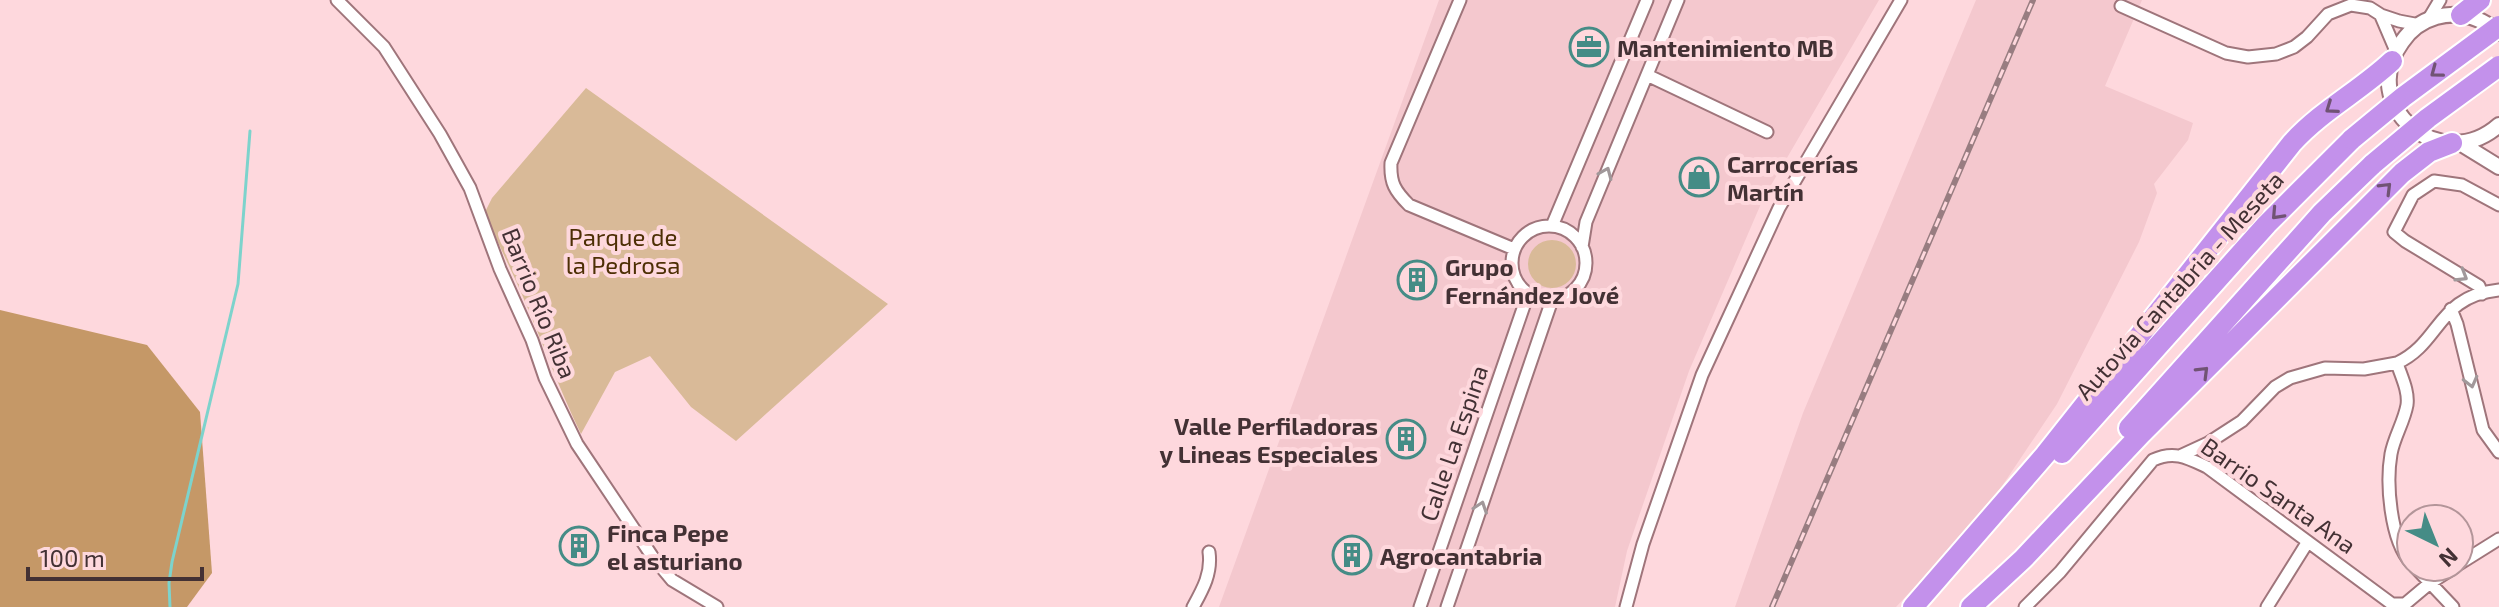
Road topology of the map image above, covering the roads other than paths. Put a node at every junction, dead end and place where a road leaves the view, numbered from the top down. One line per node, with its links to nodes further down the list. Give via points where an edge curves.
1 (337, 0): 40 (street, Barrio Río Riba, via 384,47 440,134 480,212 545,378 577,444 672,580)
2 (1460, 0): 23 (street, via 1391,163 1390,181 1409,205)
3 (1647, 0): 21 (street)
4 (1678, 0): 15 (street)
5 (1901, 0): 44 (street, via 1779,208 1702,375)
6 (2440, 0): 10 (street)
7 (2121, 6): 9 (street, via 2226,53 2248,57 2294,47 2342,6 2364,6)
8 (2466, 9): 10 (street); 12 (street)
9 (2381, 15): 10 (street); 13 (street)
10 (2424, 23): 13 (street, via 2407,35)
11 (2499, 26): 46 (highway, Autovía Cantabria - Meseta, one-way to 46, bridge, via 2352,139 2239,255)
12 (2499, 33)
13 (2394, 56): 18 (street, via 2389,79 2403,119 2429,139); 45 (highway, one-way to 45, via 2292,143 2045,455)
14 (2499, 66): 47 (highway, bridge, via 2373,164 2305,232)
15 (1647, 75): 17 (street); 22 (street, one-way to 15, via 1586,222)
16 (2499, 125): 18 (street)
17 (1767, 132)
18 (2456, 143): 19 (street); 47 (highway, one-way to 18, via 2402,173 2429,152)
19 (2499, 167)
20 (2499, 205): 26 (street, one-way to 26, via 2462,185 2434,181 2413,195 2394,232 2479,286)
21 (1552, 226): 22 (street, via 1569,232); 23 (street, via 1530,232)
22 (1582, 247): 27 (street, via 1582,279 1570,293)
23 (1514, 249): 25 (street, via 1513,274)
24 (2499, 290): 26 (street)
25 (1528, 294): 27 (street); 42 (street, Calle La Espina)
26 (2482, 294): 28 (street)
27 (1552, 300): 43 (street, Calle La Espina, one-way to 27)
28 (2451, 309): 29 (street, via 2418,349); 30 (street, one-way to 30, via 2483,430)
29 (2397, 363): 31 (street, Barrio Santa Ana, via 2325,368 2290,378 2242,421); 32 (street, via 2407,407 2391,456)
30 (2499, 452)
31 (2182, 455): 34 (street, Barrio Santa Ana, via 2207,467); 48 (street, via 2153,460)
32 (2395, 528)
33 (2499, 539): 36 (street)
34 (2307, 543): 38 (street, Barrio Santa Ana, via 2354,573); 49 (street)
35 (1209, 552): 41 (street, via 1206,582)
36 (2475, 554)
37 (2430, 583): 39 (street); 50 (street)
38 (2382, 603): 39 (street)
39 (2405, 606)
40 (717, 607)
41 (1193, 607)
42 (1420, 607)
43 (1447, 607)
44 (1626, 607)
45 (1913, 607)
46 (1924, 607)
47 (1970, 607)
48 (2025, 607)
49 (2267, 607)
50 (2453, 607)

